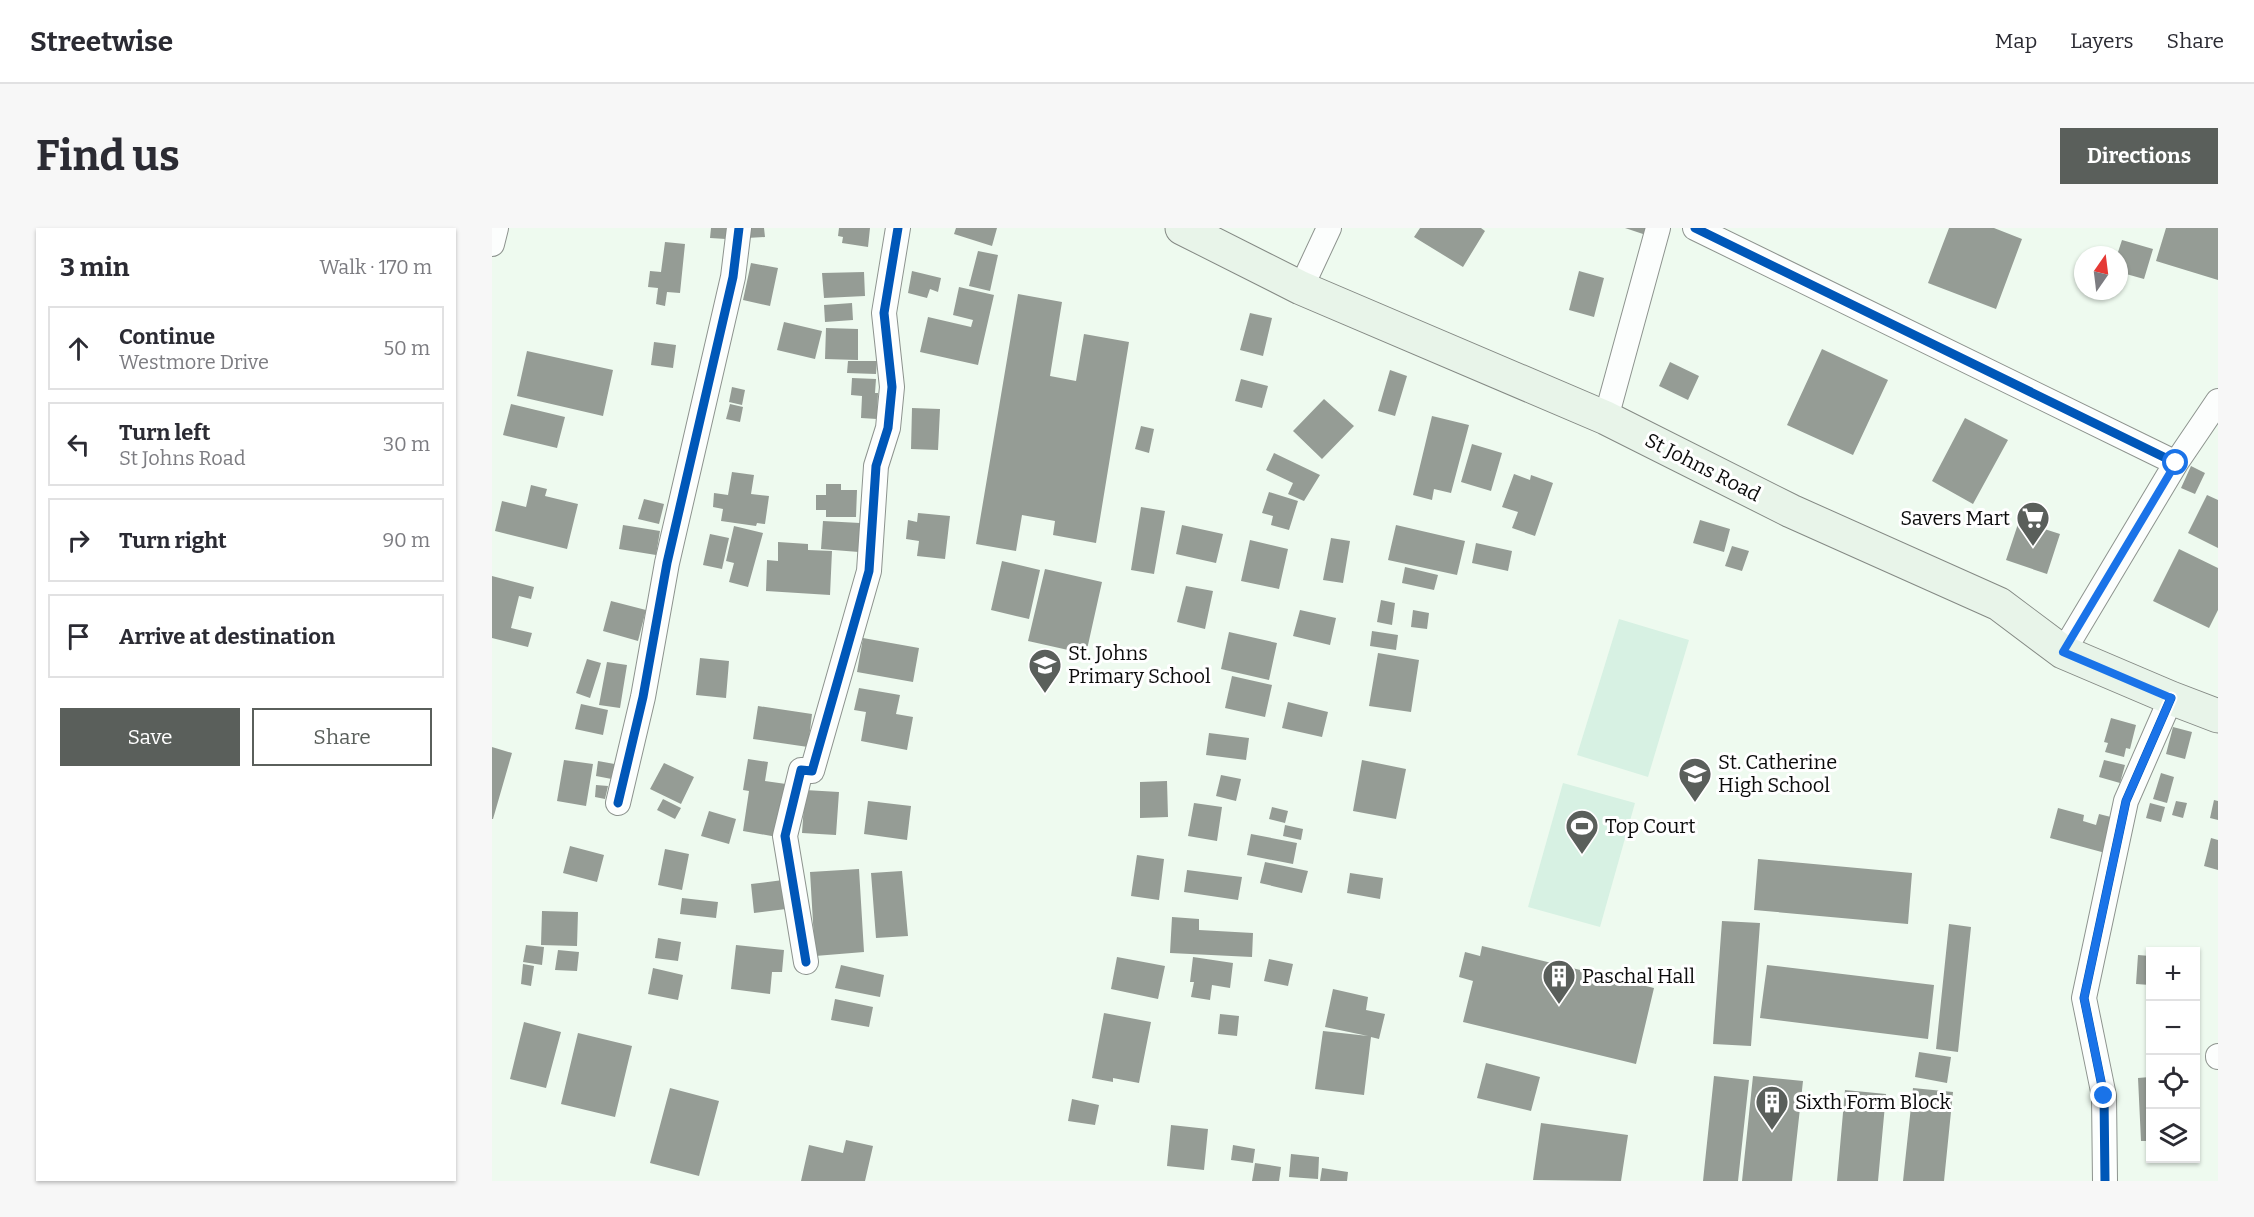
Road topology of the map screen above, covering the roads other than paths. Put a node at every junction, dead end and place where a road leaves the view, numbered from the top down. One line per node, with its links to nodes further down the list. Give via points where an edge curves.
1 (496, 228): 8 (street)
2 (739, 228): 16 (street, via 733,277 667,563 643,697)
3 (898, 228): 17 (street, via 884,313 892,387 888,428 876,466 869,571 812,771 801,770 784,836)
4 (1182, 228): 9 (main road, St Johns Road)
5 (1329, 228): 9 (street)
6 (1658, 228): 11 (street)
7 (1695, 228): 12 (street)
8 (492, 244)
9 (1301, 288): 11 (main road, St Johns Road)
10 (2218, 401): 12 (street)
11 (1606, 418): 13 (main road, St Johns Road, via 1791,511 1999,604)
12 (2176, 463): 13 (street)
13 (2063, 652): 14 (main road, St Johns Road)
14 (2171, 698): 15 (main road, St Johns Road); 18 (street, via 2126,801 2084,998 2104,1096)
15 (2218, 716)
16 (618, 803)
17 (806, 962)
18 (2105, 1181)

